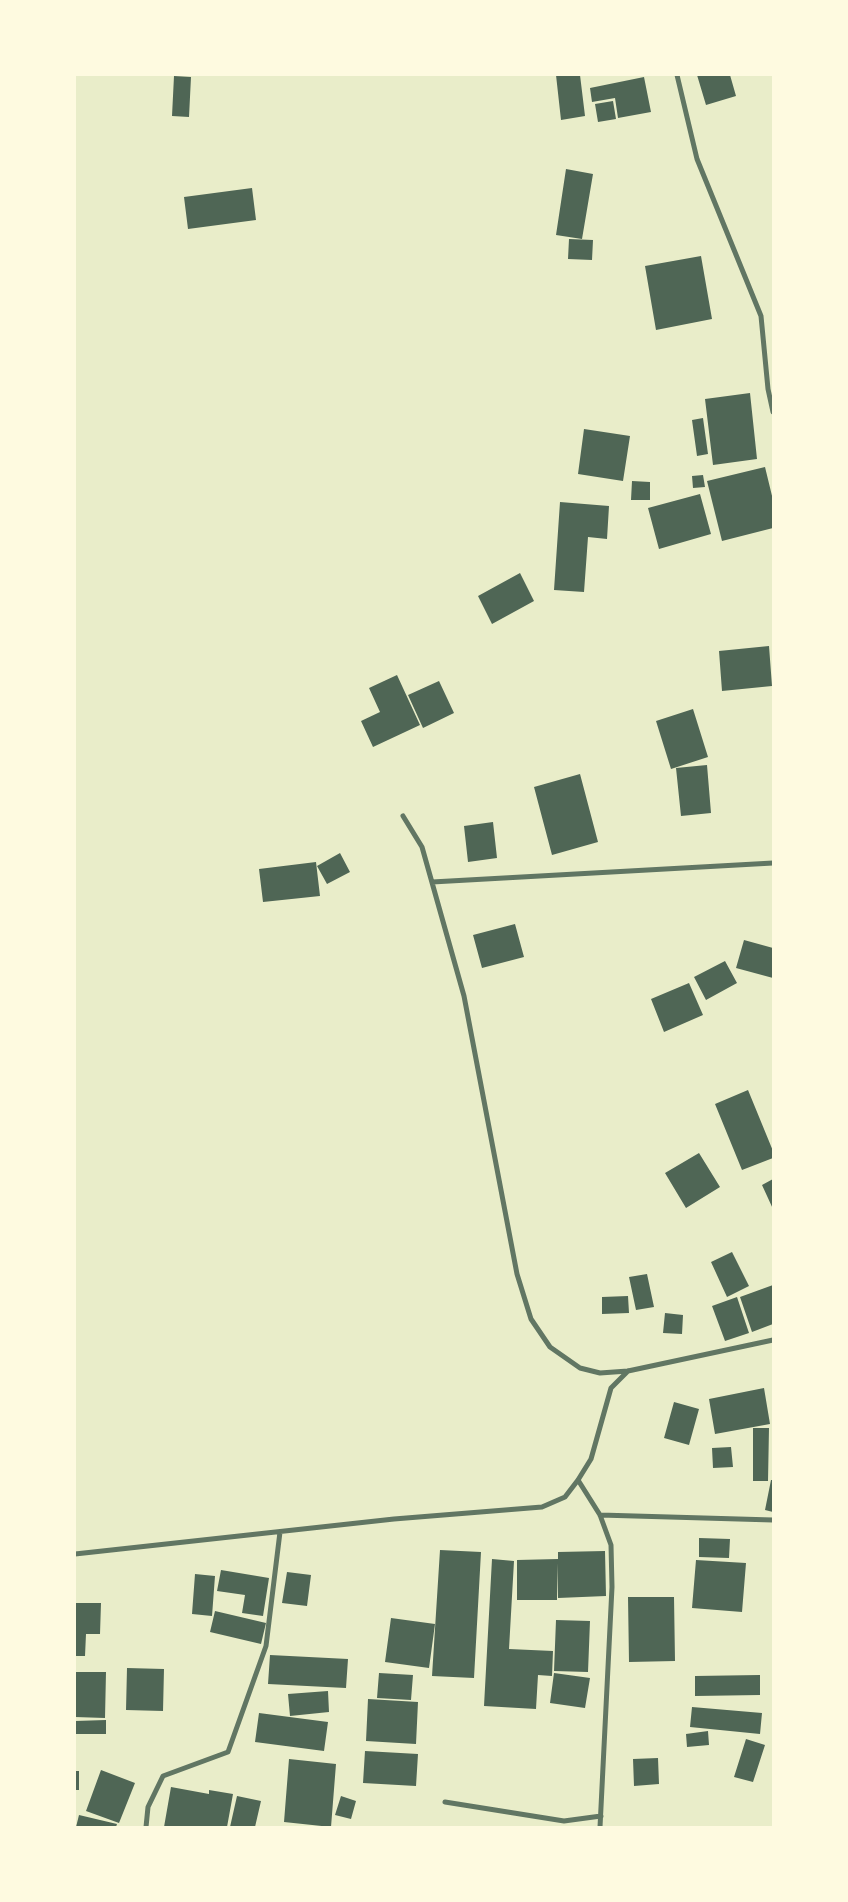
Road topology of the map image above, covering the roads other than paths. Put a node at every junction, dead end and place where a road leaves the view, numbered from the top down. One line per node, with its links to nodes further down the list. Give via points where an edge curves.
1 (677, 75): 2 (street, via 697,159 761,316)
2 (773, 412)
3 (403, 816): 5 (street, via 422,847)
4 (773, 863): 5 (street)
5 (432, 882): 7 (street, via 464,996 517,1274 531,1319 550,1347 580,1368 600,1373)
6 (773, 1340): 7 (street)
7 (628, 1371): 8 (street, via 611,1388 591,1459)
8 (578, 1480): 9 (street); 11 (street, via 565,1497 542,1506)
9 (600, 1515): 10 (street); 14 (street, via 611,1545 612,1587)
10 (773, 1520)
11 (280, 1532): 12 (street); 15 (street, via 266,1646 228,1752 163,1776 148,1807)
12 (75, 1554)
13 (446, 1802): 14 (street, via 564,1821)
14 (601, 1816): 16 (street)
15 (146, 1827)
16 (600, 1827)

